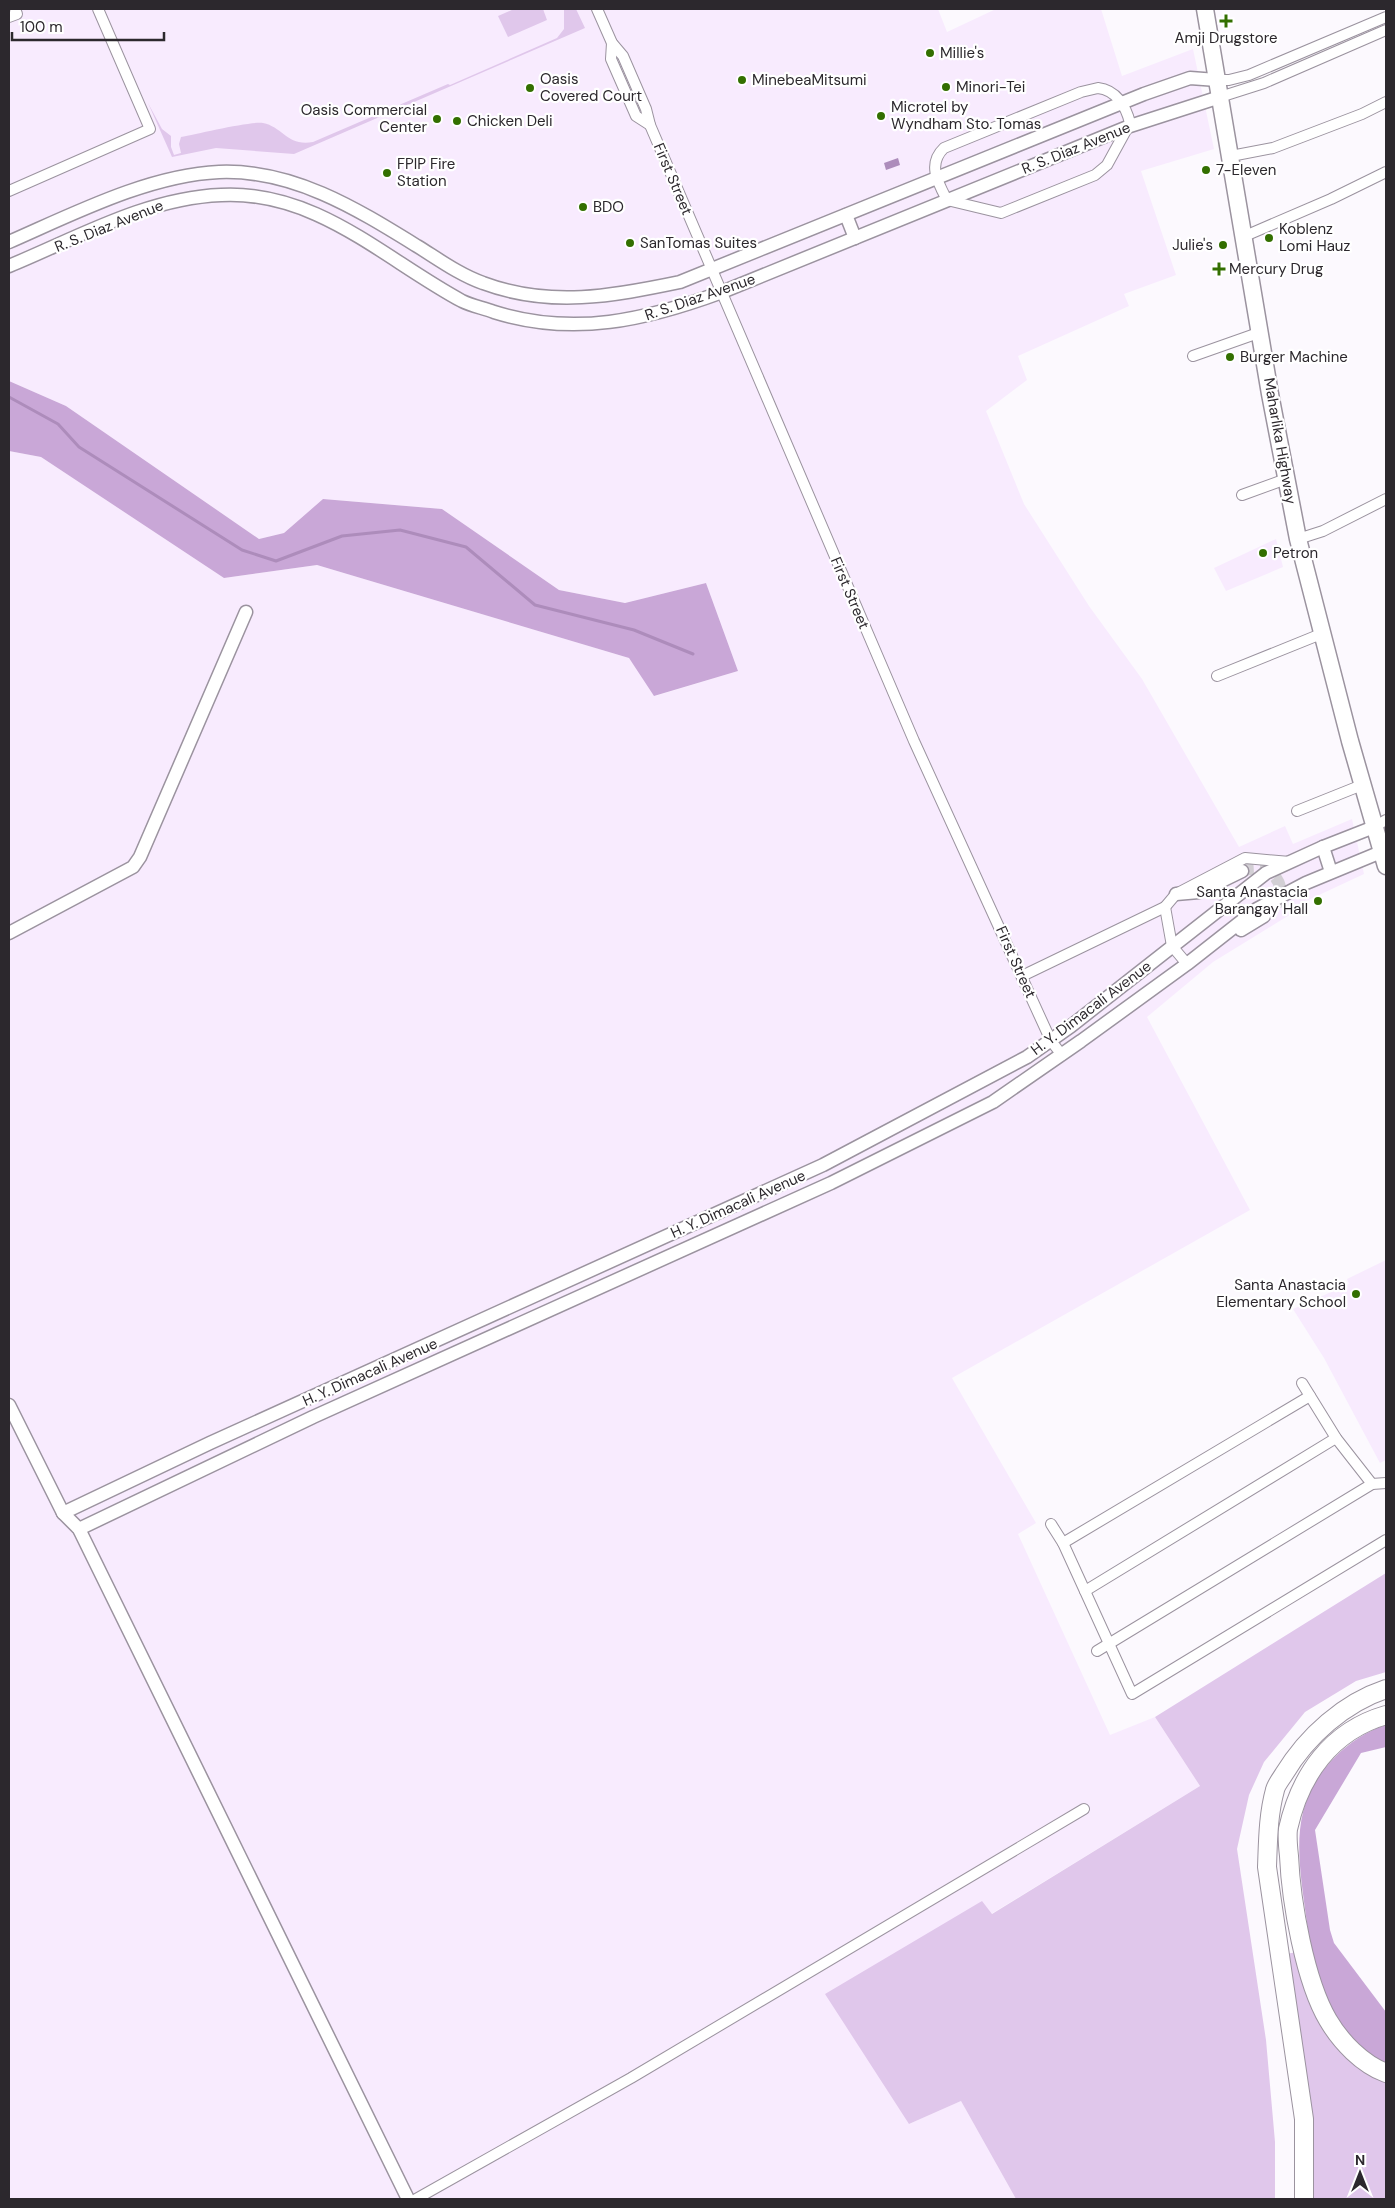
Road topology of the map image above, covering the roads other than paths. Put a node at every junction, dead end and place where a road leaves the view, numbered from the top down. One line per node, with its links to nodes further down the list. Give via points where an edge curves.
1 (15, 9): 5 (street, via 17,14)
2 (98, 9): 17 (street, via 150,129)
3 (597, 9): 27 (street, First Street, via 612,43 623,56)
4 (1205, 9): 8 (highway, Maharlika Highway)
5 (9, 17)
6 (1386, 18): 8 (street, via 1248,75)
7 (1386, 30): 9 (street, via 1264,83)
8 (1217, 80): 9 (highway, Maharlika Highway); 11 (street, R. S. Diaz Avenue, via 1190,78)
9 (1220, 97): 12 (street, R. S. Diaz Avenue); 13 (highway, Maharlika Highway)
10 (1386, 102): 13 (street, via 1282,145)
11 (1122, 103): 12 (street); 16 (street, R. S. Diaz Avenue); 16 (street, via 1106,90 1087,90 949,144 939,152 935,165)
12 (1130, 126): 19 (street, R. S. Diaz Avenue); 19 (street, via 1103,170 1008,211 994,212)
13 (1231, 156): 23 (highway, Maharlika Highway)
14 (221, 172): 18 (street); 20 (street, R. S. Diaz Avenue, via 182,175); 27 (street, R. S. Diaz Avenue, via 262,175 306,185 364,213 453,269 482,283 512,292 573,299 621,294 680,282)
15 (1386, 172): 23 (street)
16 (936, 180): 19 (street); 21 (street, R. S. Diaz Avenue)
17 (9, 191)
18 (222, 195): 22 (street, R. S. Diaz Avenue, via 166,202); 28 (street, R. S. Diaz Avenue, via 261,197 302,207 352,231 464,302 519,319 572,325 626,321 665,312)
19 (946, 200): 24 (street, R. S. Diaz Avenue)
20 (78, 212): 22 (street); 25 (street, R. S. Diaz Avenue)
21 (846, 215): 24 (street); 27 (street, R. S. Diaz Avenue)
22 (86, 234): 26 (street, R. S. Diaz Avenue)
23 (1245, 236): 29 (highway, Maharlika Highway)
24 (855, 238): 28 (street, R. S. Diaz Avenue)
25 (9, 242)
26 (9, 266)
27 (711, 268): 28 (street, First Street)
28 (722, 292): 53 (street, First Street, via 914,740)
29 (1261, 332): 30 (street); 31 (highway, Maharlika Highway)
30 (1194, 356)
31 (1286, 479): 32 (street); 34 (highway, Maharlika Highway)
32 (1242, 495)
33 (1386, 499): 34 (street, via 1323,531)
34 (1298, 538): 36 (highway, Maharlika Highway)
35 (246, 612): 49 (street, via 140,857 133,866)
36 (1321, 634): 37 (street); 38 (highway, Maharlika Highway)
37 (1217, 676)
38 (1362, 785): 39 (street); 40 (highway, Maharlika Highway)
39 (1297, 812)
40 (1380, 824): 41 (street, H. Y. Dimacali Avenue); 42 (highway, Maharlika Highway)
41 (1323, 847): 43 (street, H. Y. Dimacali Avenue); 45 (street)
42 (1384, 859): 45 (street, H. Y. Dimacali Avenue)
43 (1291, 862): 46 (street, via 1245,858); 50 (street, H. Y. Dimacali Avenue, via 1266,873)
44 (1242, 871): 46 (street, via 1199,892)
45 (1331, 872): 51 (street, H. Y. Dimacali Avenue, via 1257,909)
46 (1176, 894): 47 (street)
47 (1165, 907): 50 (street); 53 (street)
48 (1264, 916): 51 (street, via 1224,942)
49 (9, 933)
50 (1172, 946): 52 (street); 54 (street, H. Y. Dimacali Avenue)
51 (1208, 947): 52 (street, H. Y. Dimacali Avenue)
52 (1187, 964): 55 (street, H. Y. Dimacali Avenue)
53 (1022, 976): 54 (street, First Street)
54 (1051, 1041): 55 (street, First Street); 56 (street, H. Y. Dimacali Avenue, via 981,1082)
55 (1062, 1055): 57 (street, H. Y. Dimacali Avenue, via 993,1102)
56 (823, 1165): 57 (street); 64 (street, H. Y. Dimacali Avenue)
57 (831, 1183): 66 (street, H. Y. Dimacali Avenue, via 313,1417)
58 (1302, 1384): 59 (street)
59 (1310, 1396): 61 (street); 68 (street)
60 (9, 1405): 64 (street)
61 (1336, 1438): 63 (street); 69 (street)
62 (1386, 1483): 63 (street)
63 (1372, 1484): 70 (street)
64 (63, 1513): 66 (street)
65 (1051, 1524): 68 (street)
66 (78, 1529): 76 (street)
67 (1386, 1540): 70 (street, via 1132,1694)
68 (1063, 1544): 69 (street)
69 (1085, 1591): 70 (street)
70 (1109, 1645): 71 (street)
71 (1097, 1651)
72 (1386, 1689): 78 (highway, via 1371,1694 1330,1720 1295,1756 1275,1789 1267,1867 1304,2119)
73 (1386, 1715): 75 (highway, via 1340,1737 1316,1762 1297,1797 1288,1831 1290,1878 1299,1931 1310,1974 1328,2019 1349,2049)
74 (1084, 1809): 77 (street, via 631,2078)
75 (1386, 2072)
76 (408, 2199)
77 (416, 2199)
78 (1304, 2199)

